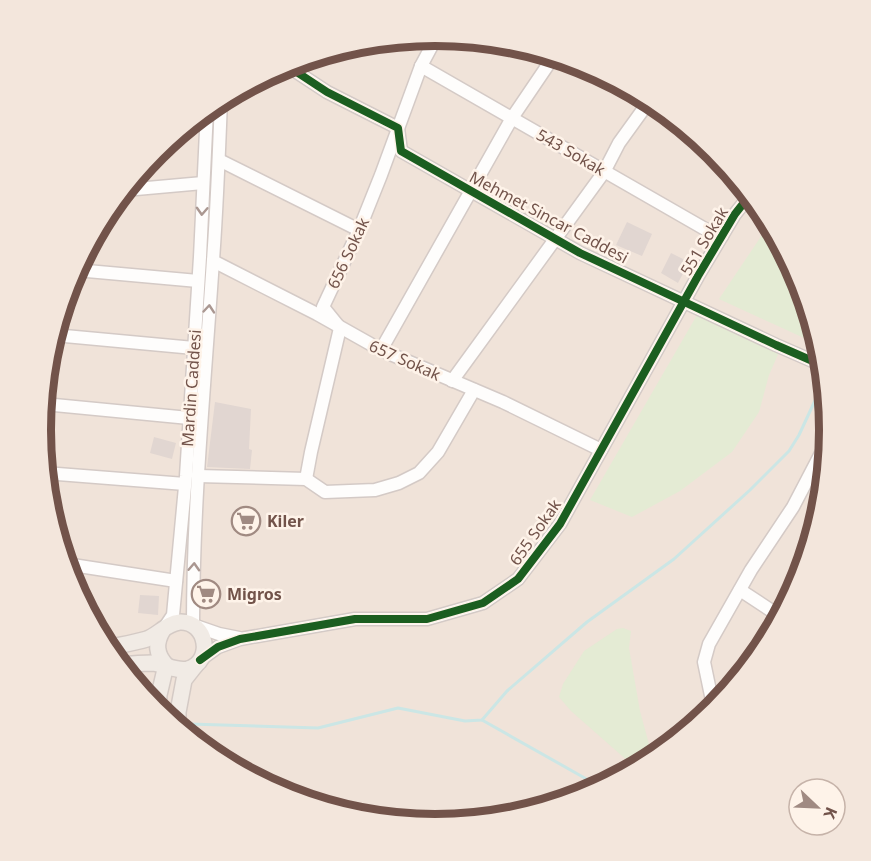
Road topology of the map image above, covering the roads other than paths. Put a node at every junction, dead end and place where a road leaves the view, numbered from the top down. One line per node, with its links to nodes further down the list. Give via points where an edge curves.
1 (432, 46): 3 (street, 656 Sokak)
2 (549, 64): 7 (street)
3 (421, 66): 7 (street, 543 Sokak); 9 (street, 656 Sokak)
4 (297, 73): 9 (street)
5 (644, 108): 11 (street)
6 (221, 112): 10 (street, Mardin Caddesi)
7 (512, 118): 11 (street, 543 Sokak); 14 (street)
8 (206, 123): 12 (street, Mardin Caddesi)
9 (398, 128): 14 (street, Mehmet Sincar Caddesi, via 401,151); 16 (street, 656 Sokak)
10 (219, 160): 16 (street); 19 (street, Mardin Caddesi)
11 (604, 172): 17 (street, 543 Sokak); 18 (street)
12 (203, 183): 13 (street); 21 (street, Mardin Caddesi, one-way to 21)
13 (137, 189)
14 (471, 190): 18 (street, Mehmet Sincar Caddesi); 26 (street)
15 (744, 202): 17 (street, 551 Sokak)
16 (359, 230): 23 (street, 656 Sokak, via 323,307)
17 (722, 236): 22 (street, 551 Sokak)
18 (555, 238): 22 (street, Mehmet Sincar Caddesi); 28 (street)
19 (213, 261): 23 (street, 657 Sokak); 35 (street, Mardin Caddesi, one-way to 19)
20 (87, 271): 21 (street)
21 (198, 282): 25 (street, Mardin Caddesi)
22 (684, 302): 27 (street, Mehmet Sincar Caddesi); 32 (street, 655 Sokak)
23 (340, 328): 26 (street, 657 Sokak); 36 (street)
24 (64, 337): 25 (street)
25 (194, 348): 31 (street, Mardin Caddesi)
26 (381, 350): 28 (street, 657 Sokak)
27 (813, 361)
28 (452, 381): 29 (street, 657 Sokak)
29 (474, 390): 32 (street, 657 Sokak); 36 (street, via 438,452 419,473 375,490 325,492)
30 (52, 405): 31 (street)
31 (189, 418): 37 (street, Mardin Caddesi)
32 (601, 450): 44 (street, 655 Sokak, via 560,524 518,579 483,603 427,619 355,619)
33 (819, 458): 40 (street, via 793,507)
34 (54, 474): 37 (street)
35 (198, 476): 36 (street); 42 (street, Mardin Caddesi, one-way to 35)
36 (306, 479)
37 (185, 484): 39 (street, Mardin Caddesi)
38 (77, 566): 39 (street)
39 (176, 580): 43 (street, Mardin Caddesi, via 172,615)
40 (740, 590): 41 (street); 50 (street, via 708,644 704,662)
41 (773, 612)
42 (193, 625): 43 (main road, via 177,622); 44 (street, 655 Sokak); 46 (main road, Mardin Caddesi, via 205,646)
43 (163, 630): 45 (main road, via 148,639); 48 (main road, via 157,645)
44 (240, 639): 46 (street, 655 Sokak, via 218,647)
45 (117, 646)
46 (198, 663): 48 (main road, via 181,670); 51 (main road, Mardin Caddesi, via 184,680)
47 (131, 664): 48 (main road)
48 (166, 665): 49 (main road)
49 (159, 697)
50 (711, 697)
51 (178, 715)

